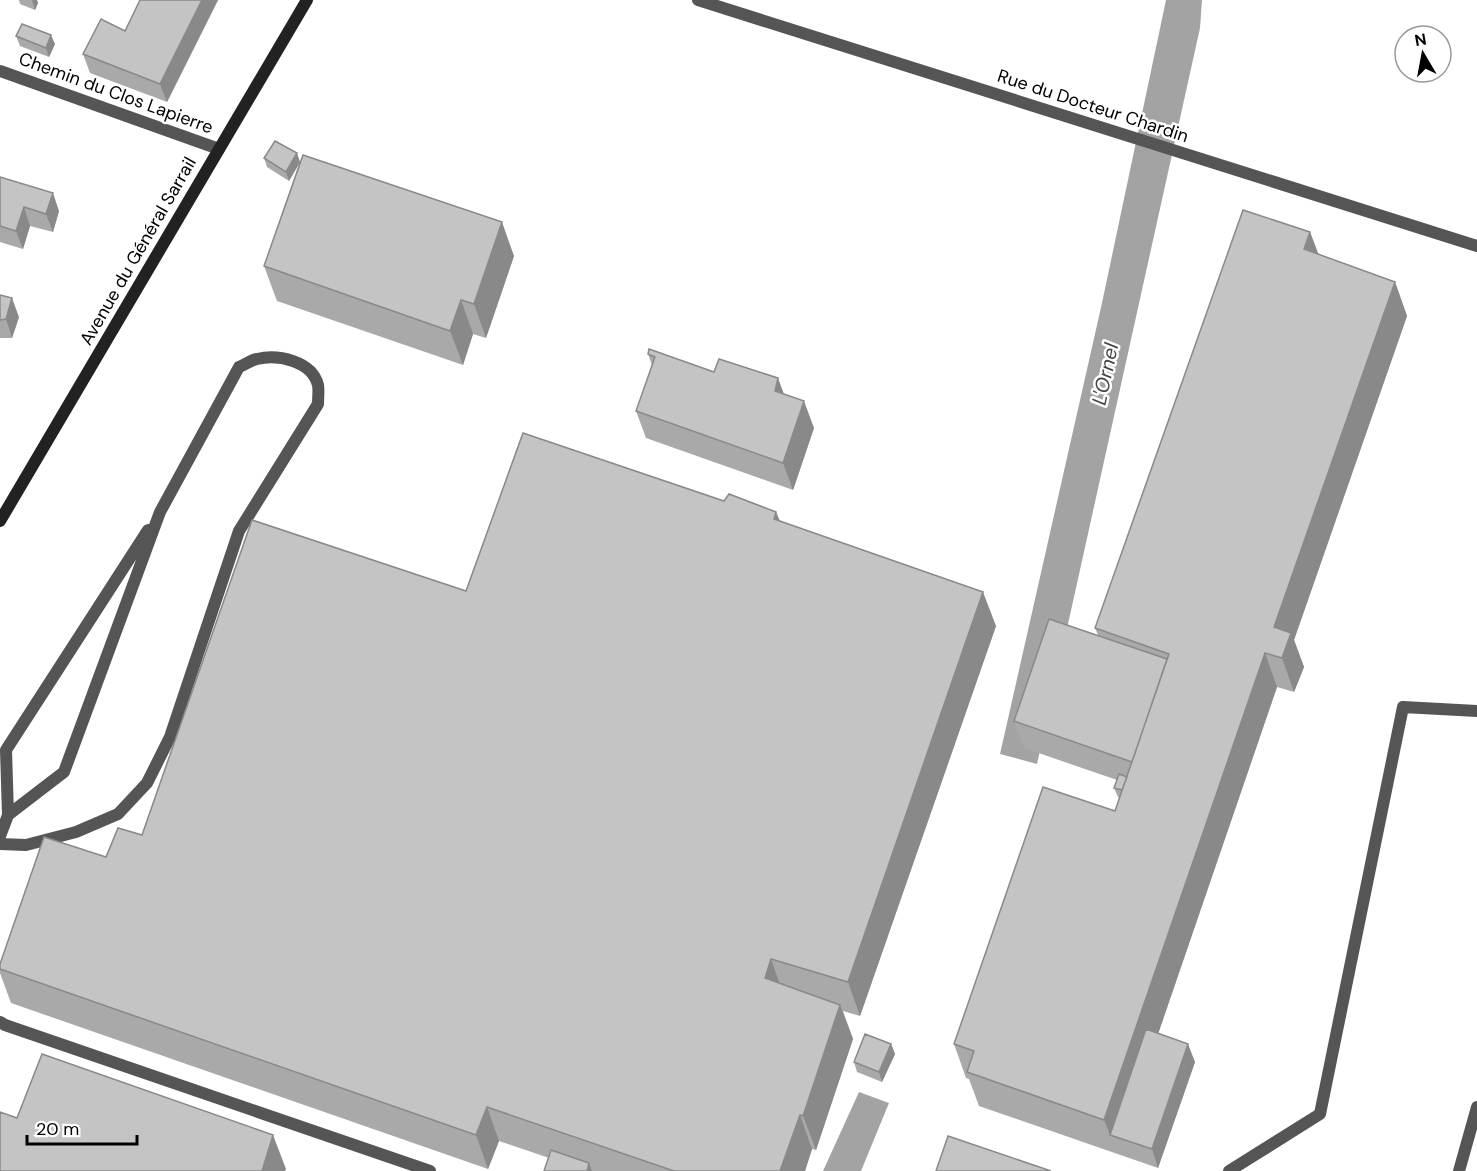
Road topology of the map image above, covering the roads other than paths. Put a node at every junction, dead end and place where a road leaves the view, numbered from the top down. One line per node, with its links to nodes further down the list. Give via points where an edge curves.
1 (307, 0): 4 (main road, Avenue du Général Sarrail)
2 (698, 0): 5 (street, Rue du Docteur Chardin)
3 (0, 71): 4 (street, Chemin du Clos Lapierre)
4 (219, 149): 7 (main road, Avenue du Général Sarrail)
5 (1477, 246)
6 (160, 512): 9 (street, via 64,772); 9 (street, via 6,750); 11 (street, via 240,367 257,359 277,358 298,362 311,371 318,384 318,404 238,531 170,736 147,783 118,814 76,832 26,845)
7 (0, 521)
8 (1477, 711): 15 (street, via 1403,707 1320,1114)
9 (8, 815): 10 (street)
10 (0, 836)
11 (0, 844)
12 (0, 1022): 14 (street)
13 (1477, 1107): 16 (street)
14 (430, 1171)
15 (1229, 1171)
16 (1459, 1171)

